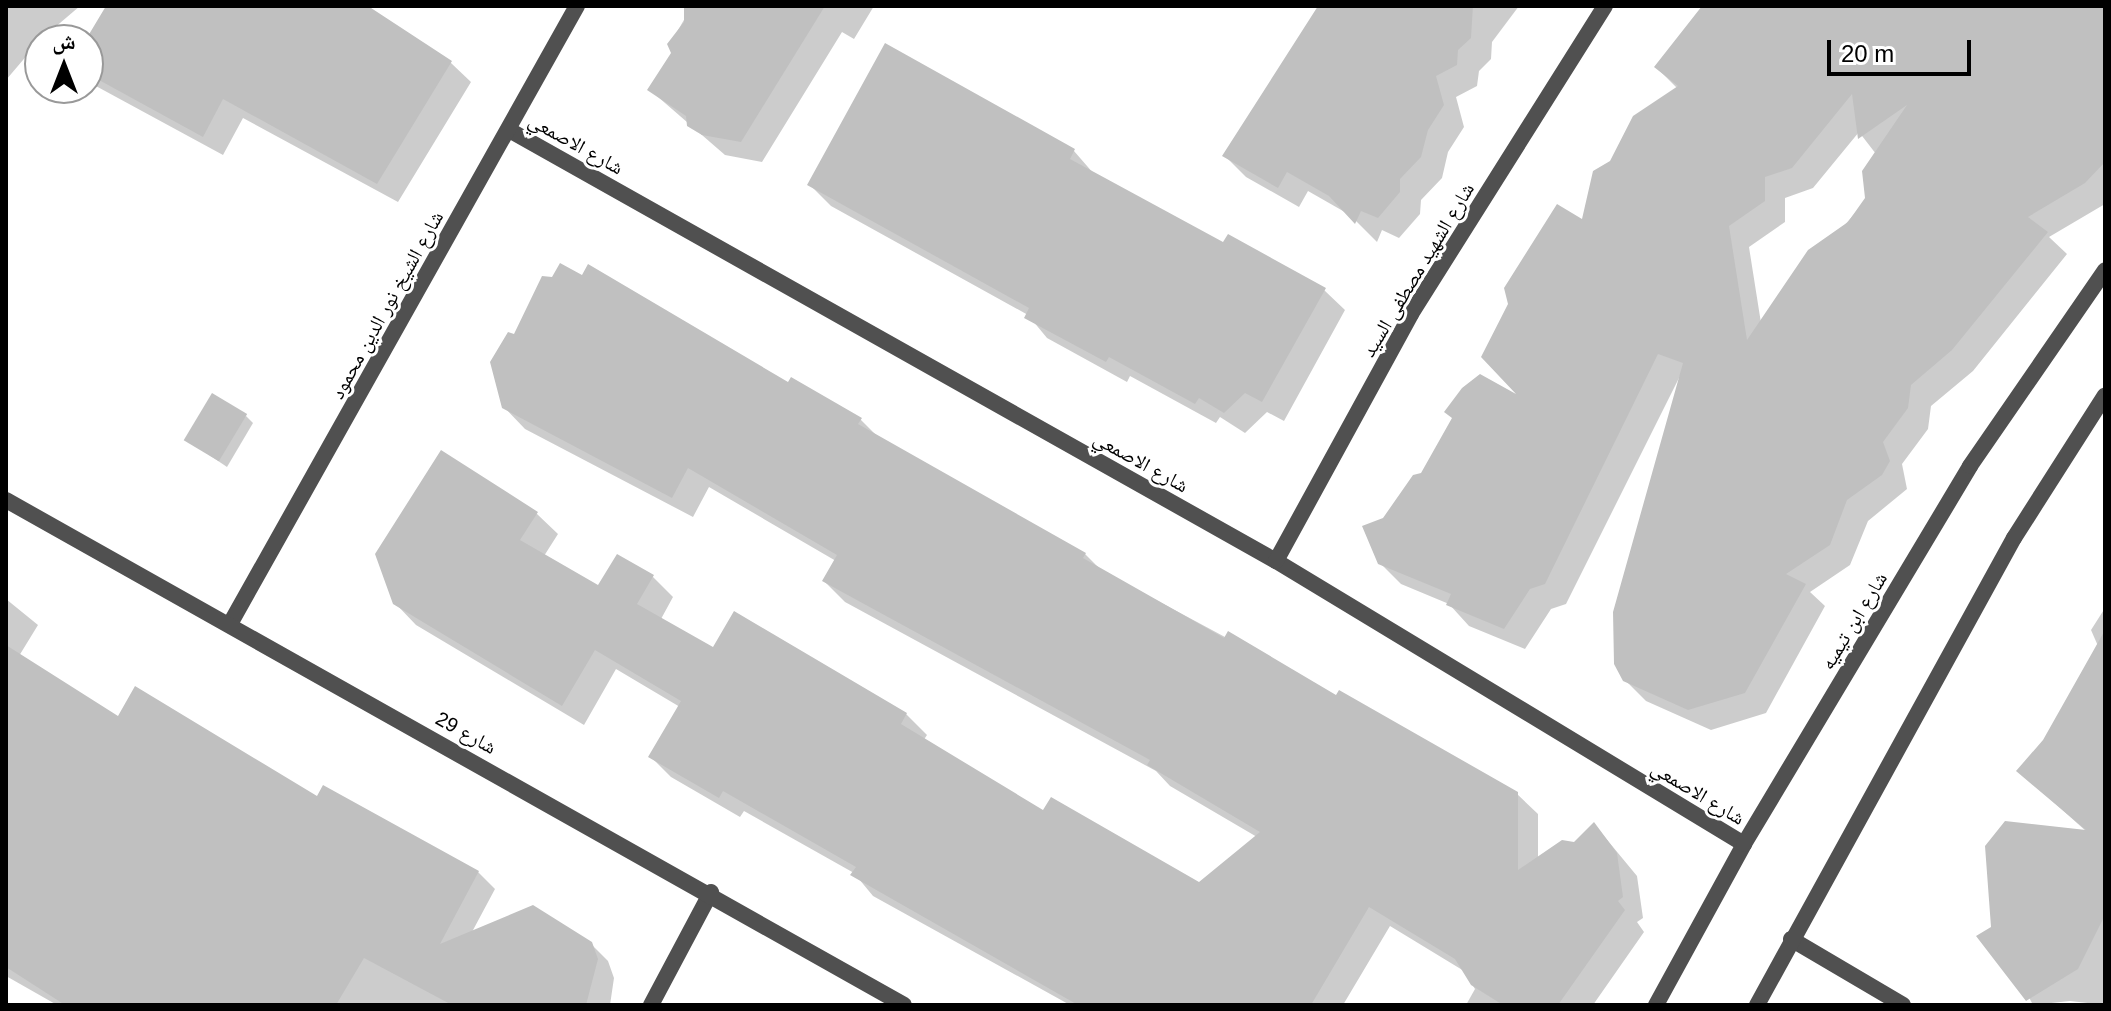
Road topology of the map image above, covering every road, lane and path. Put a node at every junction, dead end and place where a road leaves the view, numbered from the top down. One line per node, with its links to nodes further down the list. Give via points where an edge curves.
1 (577, 6): 3 (street, شارع الشيخ نور الدين محمود)
2 (1605, 6): 7 (street, شارع الشهيد مصطفى السيد, via 1411,314)
3 (509, 130): 7 (street, شارع الاصمعي); 8 (street, شارع الشيخ نور الدين محمود)
4 (2105, 270): 9 (street, شارع ابن تيميه, via 1970,466)
5 (2105, 395): 11 (street, via 2014,538)
6 (6, 500): 8 (street, شارع 29)
7 (1276, 561): 9 (street, شارع الاصمعي)
8 (230, 624): 10 (street, شارع 29)
9 (1744, 844): 14 (street, شارع ابن تيميه)
10 (711, 892): 12 (street); 13 (street, شارع 29)
11 (1791, 939): 15 (street); 16 (street)
12 (651, 1005)
13 (904, 1005)
14 (1656, 1005)
15 (1757, 1005)
16 (1903, 1005)

